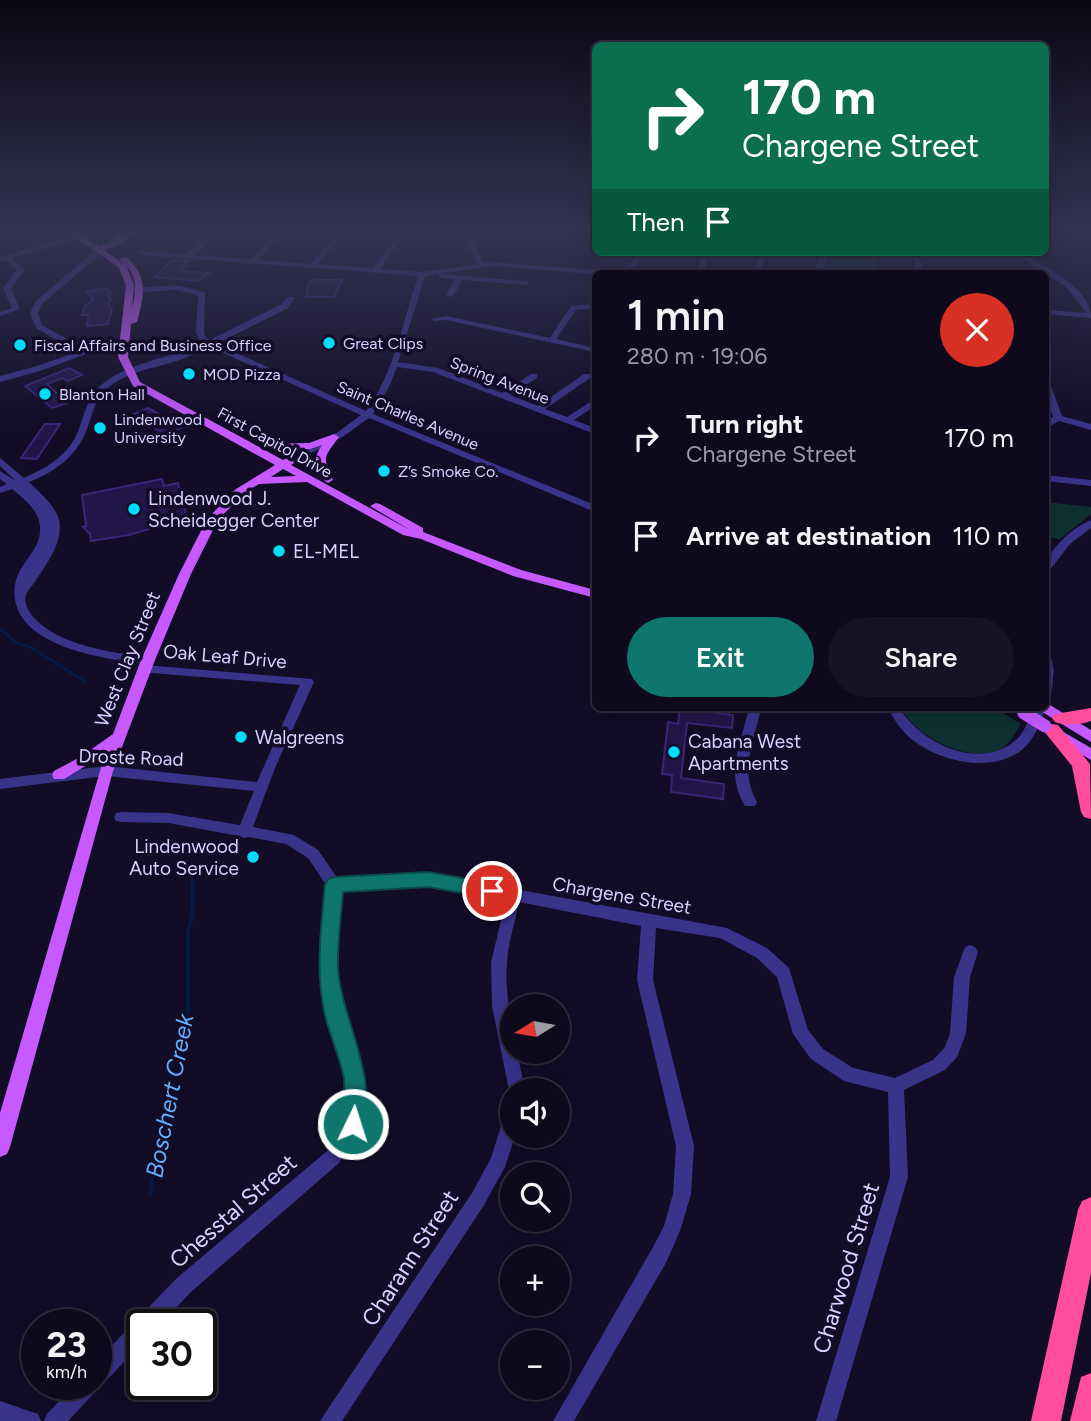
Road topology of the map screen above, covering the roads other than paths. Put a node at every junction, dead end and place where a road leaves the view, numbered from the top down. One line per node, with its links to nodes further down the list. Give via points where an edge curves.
1 (10, 295): 12 (street, via 16,309)
2 (48, 295): 14 (street, via 39,303)
3 (52, 295): 14 (street)
4 (129, 295): 21 (main road, via 123,357)
5 (139, 295): 21 (main road, via 132,342)
6 (202, 295): 17 (street, via 200,333)
7 (415, 295): 20 (street, West Clay Street)
8 (1077, 295): 13 (street)
9 (290, 299): 17 (street, via 285,306)
10 (592, 306): 16 (street, via 574,307)
11 (1049, 312): 13 (street)
12 (0, 314)
13 (1091, 314)
14 (36, 317): 24 (street, via 39,326 83,352)
15 (435, 318): 16 (street)
16 (552, 340): 18 (street)
17 (210, 344): 19 (street); 29 (street, Saint Charles Avenue)
18 (592, 349)
19 (195, 351): 21 (street, via 172,364)
20 (392, 364): 26 (street, Spring Avenue, via 427,367); 29 (street, West Clay Street)
21 (136, 373): 36 (main road, First Capitol Drive, via 136,384 150,394); 37 (main road, First Capitol Drive, via 158,390); 46 (street, via 105,386 88,406 79,438 68,454)
22 (534, 376): 26 (street)
23 (587, 376): 28 (street)
24 (0, 379)
25 (1049, 392): 30 (street)
26 (503, 396): 28 (street, Spring Avenue)
27 (592, 404): 31 (street)
28 (538, 410): 31 (street, Spring Avenue)
29 (367, 415): 35 (street, West Clay Street); 48 (street, Saint Charles Avenue)
30 (1058, 418): 32 (street); 33 (street)
31 (567, 421): 34 (street, Spring Avenue)
32 (1049, 424)
33 (1091, 426)
34 (592, 431)
35 (334, 437): 37 (main road, via 310,446); 39 (street, West Clay Street); 43 (main road, via 318,461)
36 (241, 441): 39 (main road, First Capitol Drive); 44 (main road, via 262,464)
37 (272, 447): 39 (main road, First Capitol Drive)
38 (0, 461): 46 (street)
39 (288, 461): 42 (main road, First Capitol Drive); 43 (main road, First Capitol Drive); 44 (main road, West Clay Street)
40 (0, 474): 46 (street)
41 (1049, 478): 45 (street)
42 (309, 479): 44 (main road); 50 (main road, First Capitol Drive, via 391,525)
43 (328, 480): 50 (main road, First Capitol Drive, via 415,526)
44 (253, 482): 53 (main road, West Clay Street, via 208,527)
45 (1091, 483)
46 (18, 484): 47 (street); 53 (street, via 46,527 43,543 20,583 24,617 76,648)
47 (0, 490)
48 (592, 508)
49 (1091, 523): 51 (street, via 1066,542)
50 (424, 536): 52 (main road, First Capitol Drive, via 517,573)
51 (1049, 564)
52 (592, 593)
53 (146, 665): 59 (main road, West Clay Street); 65 (street, Oak Leaf Drive, via 308,682)
54 (754, 711): 66 (street, via 740,781)
55 (895, 711): 58 (street, via 904,727 926,744 982,757 1019,746)
56 (1025, 711): 58 (main road, bridge)
57 (1091, 713): 58 (highway)
58 (1049, 716): 60 (main road); 61 (main road); 67 (highway, via 1081,764)
59 (118, 737): 62 (main road, West Clay Street); 63 (main road)
60 (1091, 737)
61 (1091, 755)
62 (106, 771): 63 (street, Droste Road); 65 (street, Droste Road); 76 (main road, West Clay Street)
63 (59, 775): 64 (street, Droste Road)
64 (0, 784)
65 (262, 787): 69 (street, Oak Leaf Drive)
66 (750, 802)
67 (1091, 812)
68 (121, 817): 69 (street, via 168,818)
69 (244, 833): 70 (street, via 289,839 302,846)
70 (334, 885): 71 (street, Chargene Street, via 428,879); 79 (street, Chesstal Street, via 328,967 335,1015 354,1077 353,1124 333,1157)
71 (514, 894): 72 (street, Chargene Street); 74 (street, via 499,962 499,984)
72 (649, 921): 75 (street, Chargene Street, via 722,932 762,953 784,973 801,1034 817,1054 850,1075); 88 (street, via 645,980 685,1146 682,1194 660,1254)
73 (971, 952): 75 (street, via 962,977 958,1033 951,1052 939,1065)
74 (515, 1078)
75 (896, 1086): 89 (street, Charwood Street, via 899,1177)
76 (0, 1147)
77 (503, 1148): 87 (street, Charann Street, via 478,1199)
78 (1091, 1210): 90 (highway)
79 (161, 1309)
80 (126, 1346): 81 (street)
81 (112, 1360)
82 (1091, 1387): 91 (highway)
83 (74, 1400): 86 (street)
84 (0, 1411): 85 (street)
85 (31, 1421)
86 (54, 1421)
87 (330, 1421)
88 (564, 1421)
89 (826, 1421)
90 (1046, 1421)
91 (1084, 1421)

